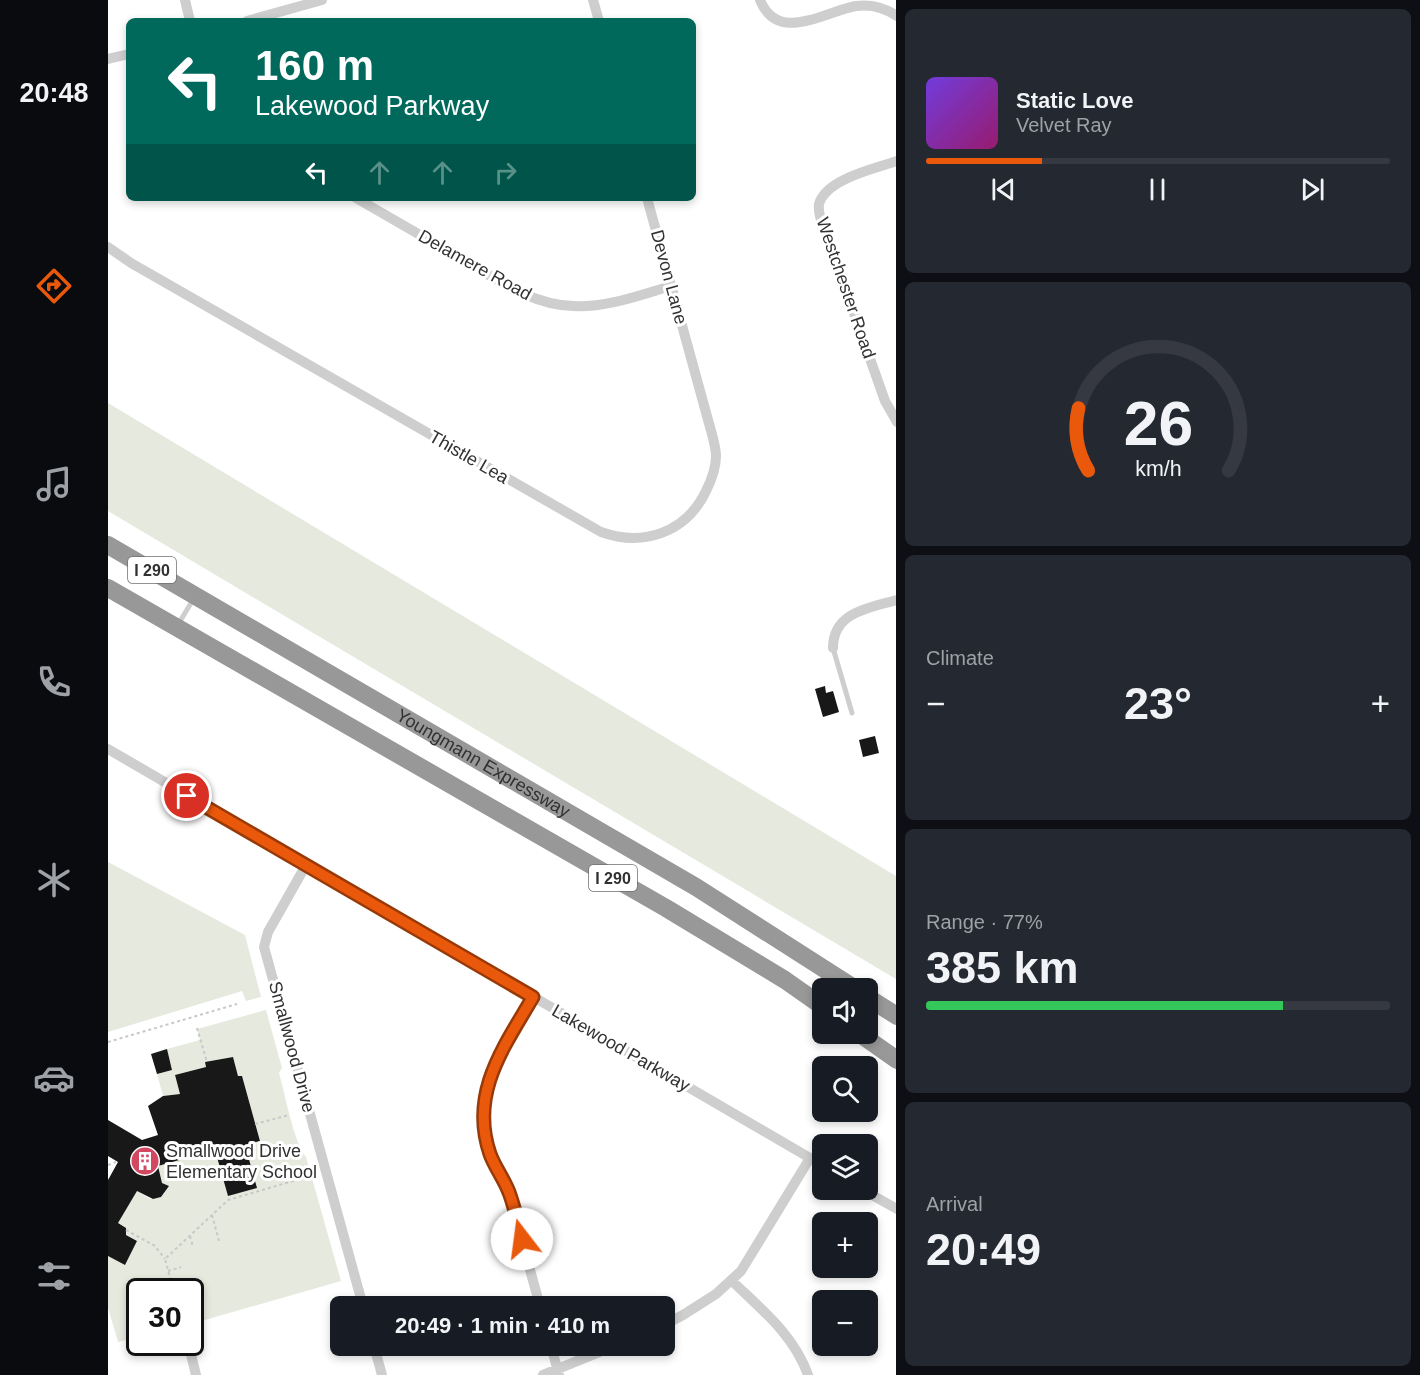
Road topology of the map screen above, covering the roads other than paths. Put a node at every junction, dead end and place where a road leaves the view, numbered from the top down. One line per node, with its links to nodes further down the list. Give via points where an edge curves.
1 (185, 0): 6 (street)
2 (322, 0): 7 (street)
3 (593, 0): 8 (street)
4 (760, 0): 5 (street, via 773,19 789,23 856,6 878,8)
5 (896, 16)
6 (189, 18)
7 (258, 18)
8 (598, 18)
9 (126, 55): 10 (street)
10 (108, 59)
11 (896, 161): 17 (street, Westchester Road, via 830,188 819,210 885,401)
12 (361, 201): 15 (street, Delamere Road, via 543,302 590,306)
13 (648, 201): 15 (street, Devon Lane)
14 (108, 247): 16 (street, Thistle Lea, via 555,507 614,537 643,538 670,530 693,512 709,485 716,456)
15 (672, 286): 16 (street, Devon Lane)
16 (691, 356)
17 (896, 420)
18 (108, 545): 20 (highway, Youngmann Expressway / I 290)
19 (108, 588): 22 (highway, Youngmann Expressway / I 290)
20 (195, 596): 22 (lane); 27 (highway, Youngmann Expressway / I 290, via 696,887)
21 (896, 600): 23 (street, via 857,612 841,622)
22 (176, 627): 29 (highway, Youngmann Expressway / I 290, via 666,908)
23 (833, 648): 24 (lane)
24 (852, 712)
25 (108, 750): 26 (street, Lakewood Parkway)
26 (306, 865): 28 (street, Lakewood Parkway); 38 (street, Smallwood Drive, via 268,932 264,947)
27 (838, 978)
28 (533, 997): 34 (street, Lakewood Parkway); 39 (street, via 495,1067 487,1086 482,1118 490,1154 509,1194)
29 (812, 999)
30 (878, 1004): 31 (highway)
31 (896, 1015)
32 (874, 1044): 33 (highway)
33 (896, 1059)
34 (810, 1158): 37 (street, via 758,1246)
35 (878, 1198): 36 (street)
36 (896, 1208)
37 (732, 1281): 40 (street); 49 (street, via 787,1335)
38 (360, 1296)
39 (537, 1296)
40 (675, 1320)
41 (191, 1356): 46 (street)
42 (377, 1356): 47 (street)
43 (554, 1356): 45 (street)
44 (593, 1356): 45 (street)
45 (559, 1372): 48 (street)
46 (196, 1375)
47 (382, 1375)
48 (543, 1375)
49 (808, 1375)

